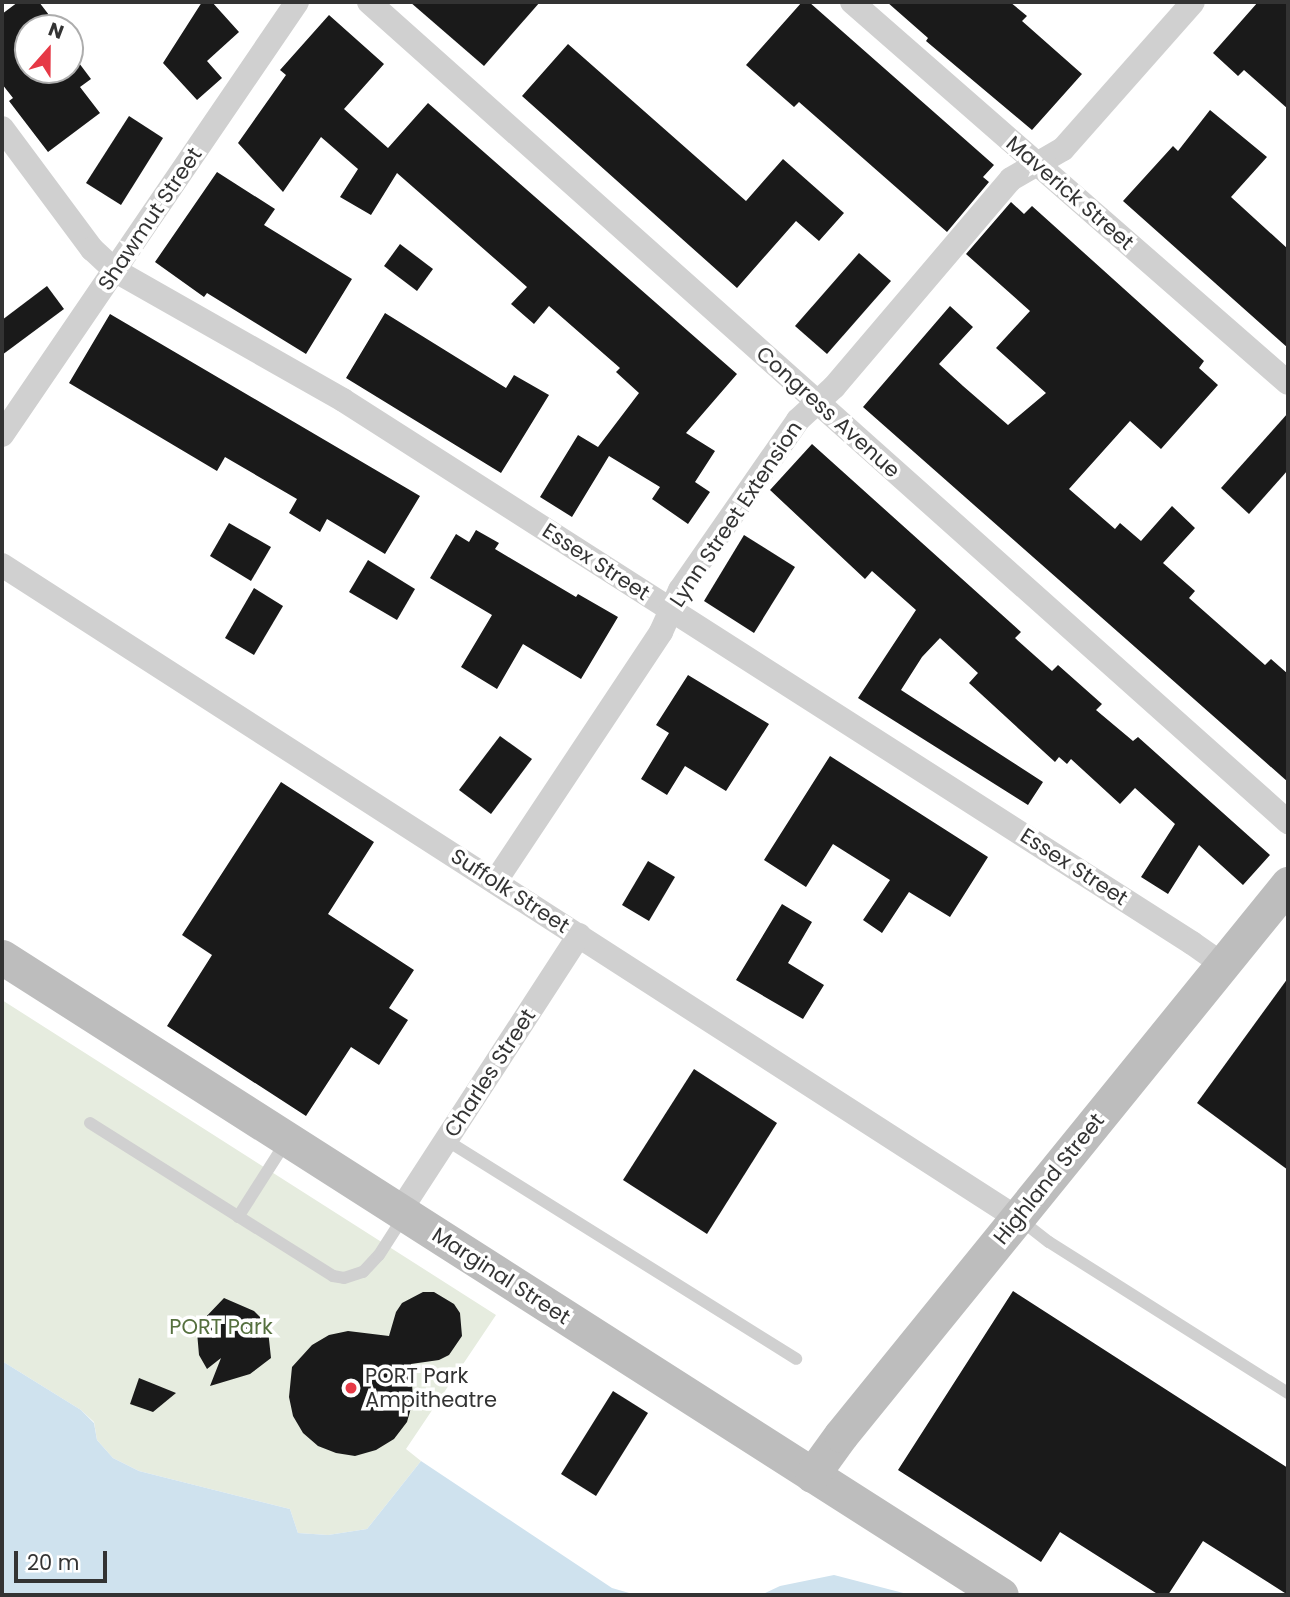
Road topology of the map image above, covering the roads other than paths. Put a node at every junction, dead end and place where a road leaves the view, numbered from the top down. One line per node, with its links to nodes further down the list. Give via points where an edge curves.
1 (297, 2): 7 (street, Shawmut Street)
2 (369, 2): 9 (street, Congress Avenue)
3 (852, 2): 6 (street, Maverick Street)
4 (1193, 2): 6 (street, Lynn Street Extension, via 1063,149)
5 (2, 128): 7 (street, Essex Street, via 92,248)
6 (1038, 164): 8 (street, Maverick Street); 9 (street, Lynn Street Extension, via 1011,178)
7 (117, 271): 10 (street, Shawmut Street); 12 (street, Essex Street, via 343,400)
8 (1288, 383)
9 (817, 402): 12 (street, Lynn Street Extension, via 798,420 680,590); 13 (street, Congress Avenue)
10 (2, 435)
11 (2, 565): 14 (street, Suffolk Street)
12 (671, 610): 14 (street, Lynn Street Extension, via 661,632); 18 (street, Essex Street)
13 (1288, 822)
14 (495, 881): 16 (street, Suffolk Street)
15 (1288, 884): 18 (main road, Highland Street)
16 (579, 935): 21 (street, Charles Street); 24 (street, Suffolk Street)
17 (2, 957): 20 (main road, Marginal Street)
18 (1223, 965): 24 (main road, Highland Street)
19 (90, 1123): 23 (lane)
20 (288, 1139): 22 (main road, Marginal Street); 23 (lane)
21 (446, 1140): 22 (street, Charles Street); 25 (lane)
22 (403, 1213): 23 (lane, via 372,1264 344,1278 333,1276); 27 (main road, Marginal Street)
23 (238, 1217)
24 (1017, 1218): 26 (lane); 27 (main road, Highland Street)
25 (796, 1359)
26 (1288, 1393)
27 (812, 1475): 28 (main road, Marginal Street)
28 (1001, 1595)

